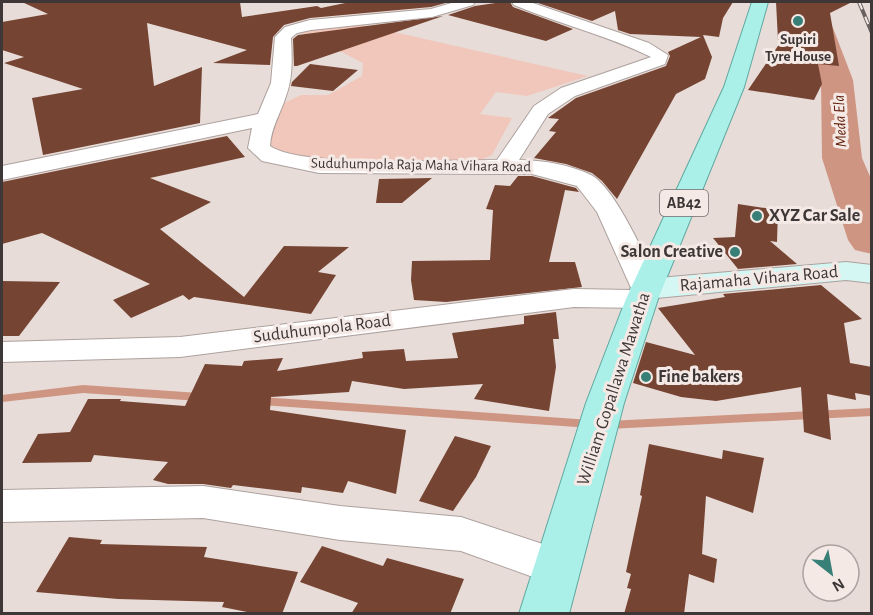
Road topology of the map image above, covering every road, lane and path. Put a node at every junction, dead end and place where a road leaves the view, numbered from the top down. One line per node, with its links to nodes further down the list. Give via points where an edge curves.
1 (377, 2): 5 (street)
2 (468, 2): 5 (street, Suduhumpola Raja Maha Vihara Road, via 432,14)
3 (519, 2): 7 (street, via 642,45 660,56 659,60 568,92 541,110)
4 (760, 2): 10 (main road, William Gopallawa Mawatha / AB42, via 734,87)
5 (406, 17): 6 (street, Suduhumpola Raja Maha Vihara Road, via 291,30 283,37 285,69)
6 (265, 119): 7 (street, Suduhumpola Raja Maha Vihara Road, via 260,148 270,156 319,166); 8 (street)
7 (504, 166): 10 (street, Suduhumpola Raja Maha Vihara Road, via 542,169 585,181 609,210)
8 (2, 173)
9 (865, 273): 10 (street, Rajamaha Vihara Road)
10 (644, 294): 11 (street, Suduhumpola Road, via 574,298 180,347); 13 (main road, William Gopallawa Mawatha / AB42, via 605,403)
11 (2, 352)
12 (2, 506): 13 (street, via 203,502 340,523 461,534)
13 (560, 560): 14 (main road, William Gopallawa Mawatha / AB42)
14 (544, 614)

